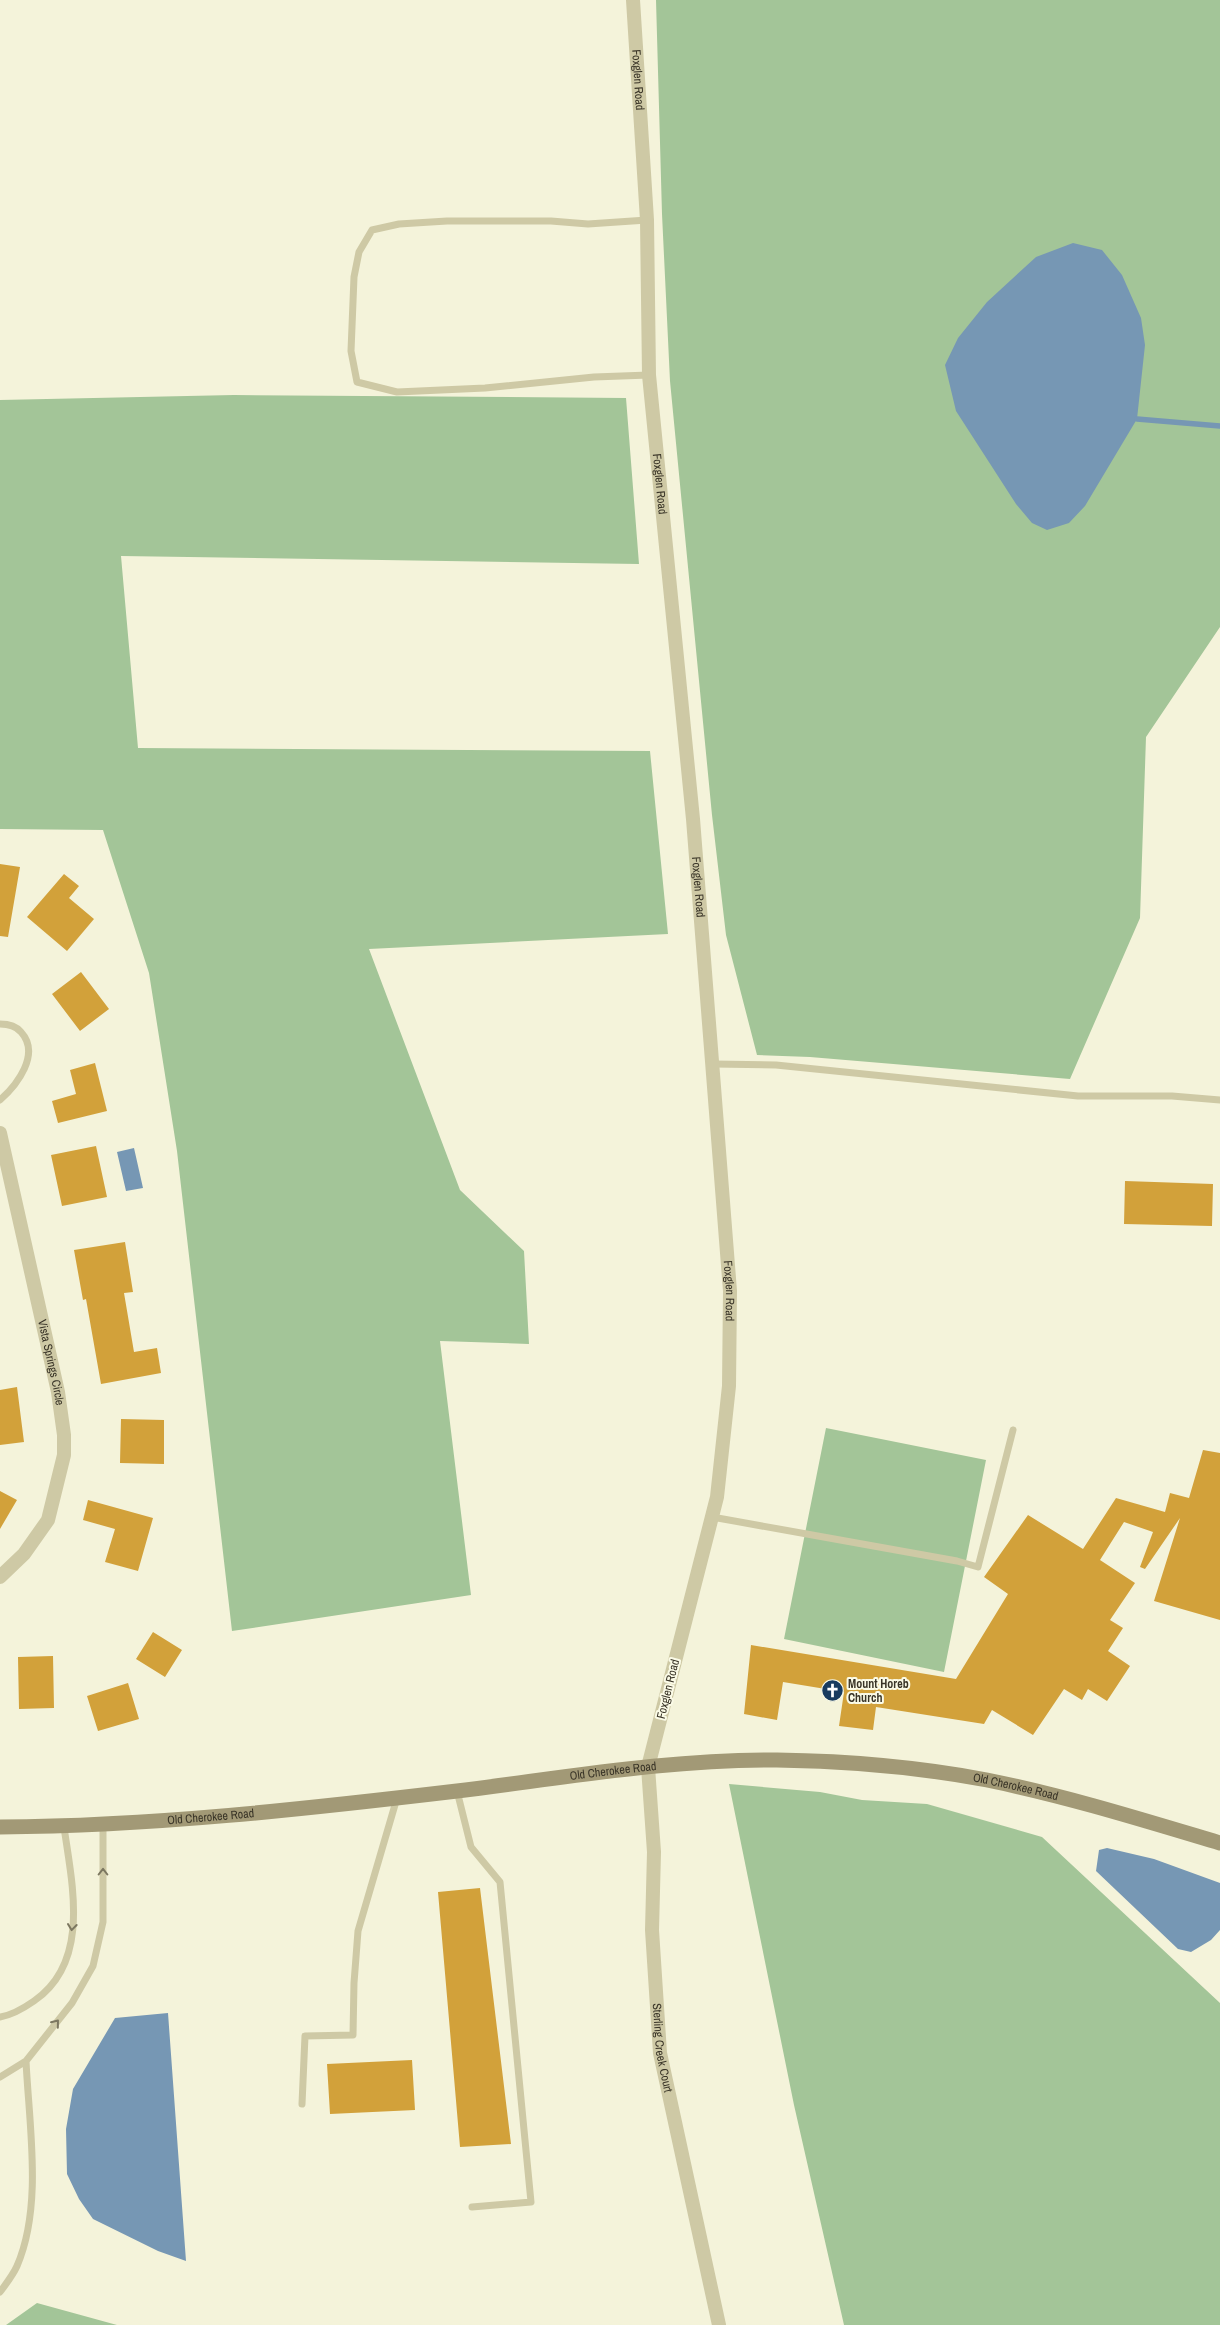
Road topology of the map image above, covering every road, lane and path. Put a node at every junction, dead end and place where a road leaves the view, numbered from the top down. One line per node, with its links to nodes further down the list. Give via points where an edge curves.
1 (633, 0): 2 (street, Foxglen Road)
2 (647, 220): 3 (street, Foxglen Road); 3 (lane, via 588,224 447,221 399,224 372,230 359,252 356,268 351,351 357,382 396,392)
3 (649, 375): 5 (street, Foxglen Road, via 694,819)
4 (0, 1024): 6 (lane, via 16,1027 27,1038 28,1056 17,1082)
5 (713, 1064): 7 (lane, via 776,1065 1078,1096 1172,1096); 10 (street, Foxglen Road, via 731,1341 717,1497)
6 (0, 1100)
7 (1220, 1100)
8 (0, 1133): 11 (street, Vista Springs Circle, via 58,1392 64,1435 60,1475 48,1520 24,1554)
9 (1013, 1430): 10 (lane, via 978,1567)
10 (712, 1516): 12 (street, Foxglen Road)
11 (0, 1577)
12 (648, 1766): 13 (street, Old Cherokee Road); 18 (street, Old Cherokee Road, via 781,1760 916,1770 986,1780 1079,1801); 25 (street, Sterling Creek Court, via 654,1852 652,1930 660,2053)
13 (457, 1791): 14 (street, Old Cherokee Road); 23 (lane, via 471,1847 500,1882 531,2202)
14 (397, 1798): 15 (street, Old Cherokee Road, via 193,1820); 22 (lane, via 358,1931 353,2035 305,2036)
15 (103, 1825): 17 (street, Old Cherokee Road); 20 (lane, one-way to 15, via 72,2003 93,1966 103,1922)
16 (0, 1827): 17 (street, Old Cherokee Road)
17 (64, 1827): 19 (lane, one-way to 19, via 74,1924 63,1970 52,1986 20,2010)
18 (1220, 1844)
19 (0, 2017)
20 (26, 2061): 21 (lane); 24 (lane, via 33,2195 28,2233 17,2268)
21 (0, 2077)
22 (302, 2104)
23 (472, 2207)
24 (0, 2292)
25 (719, 2325)

